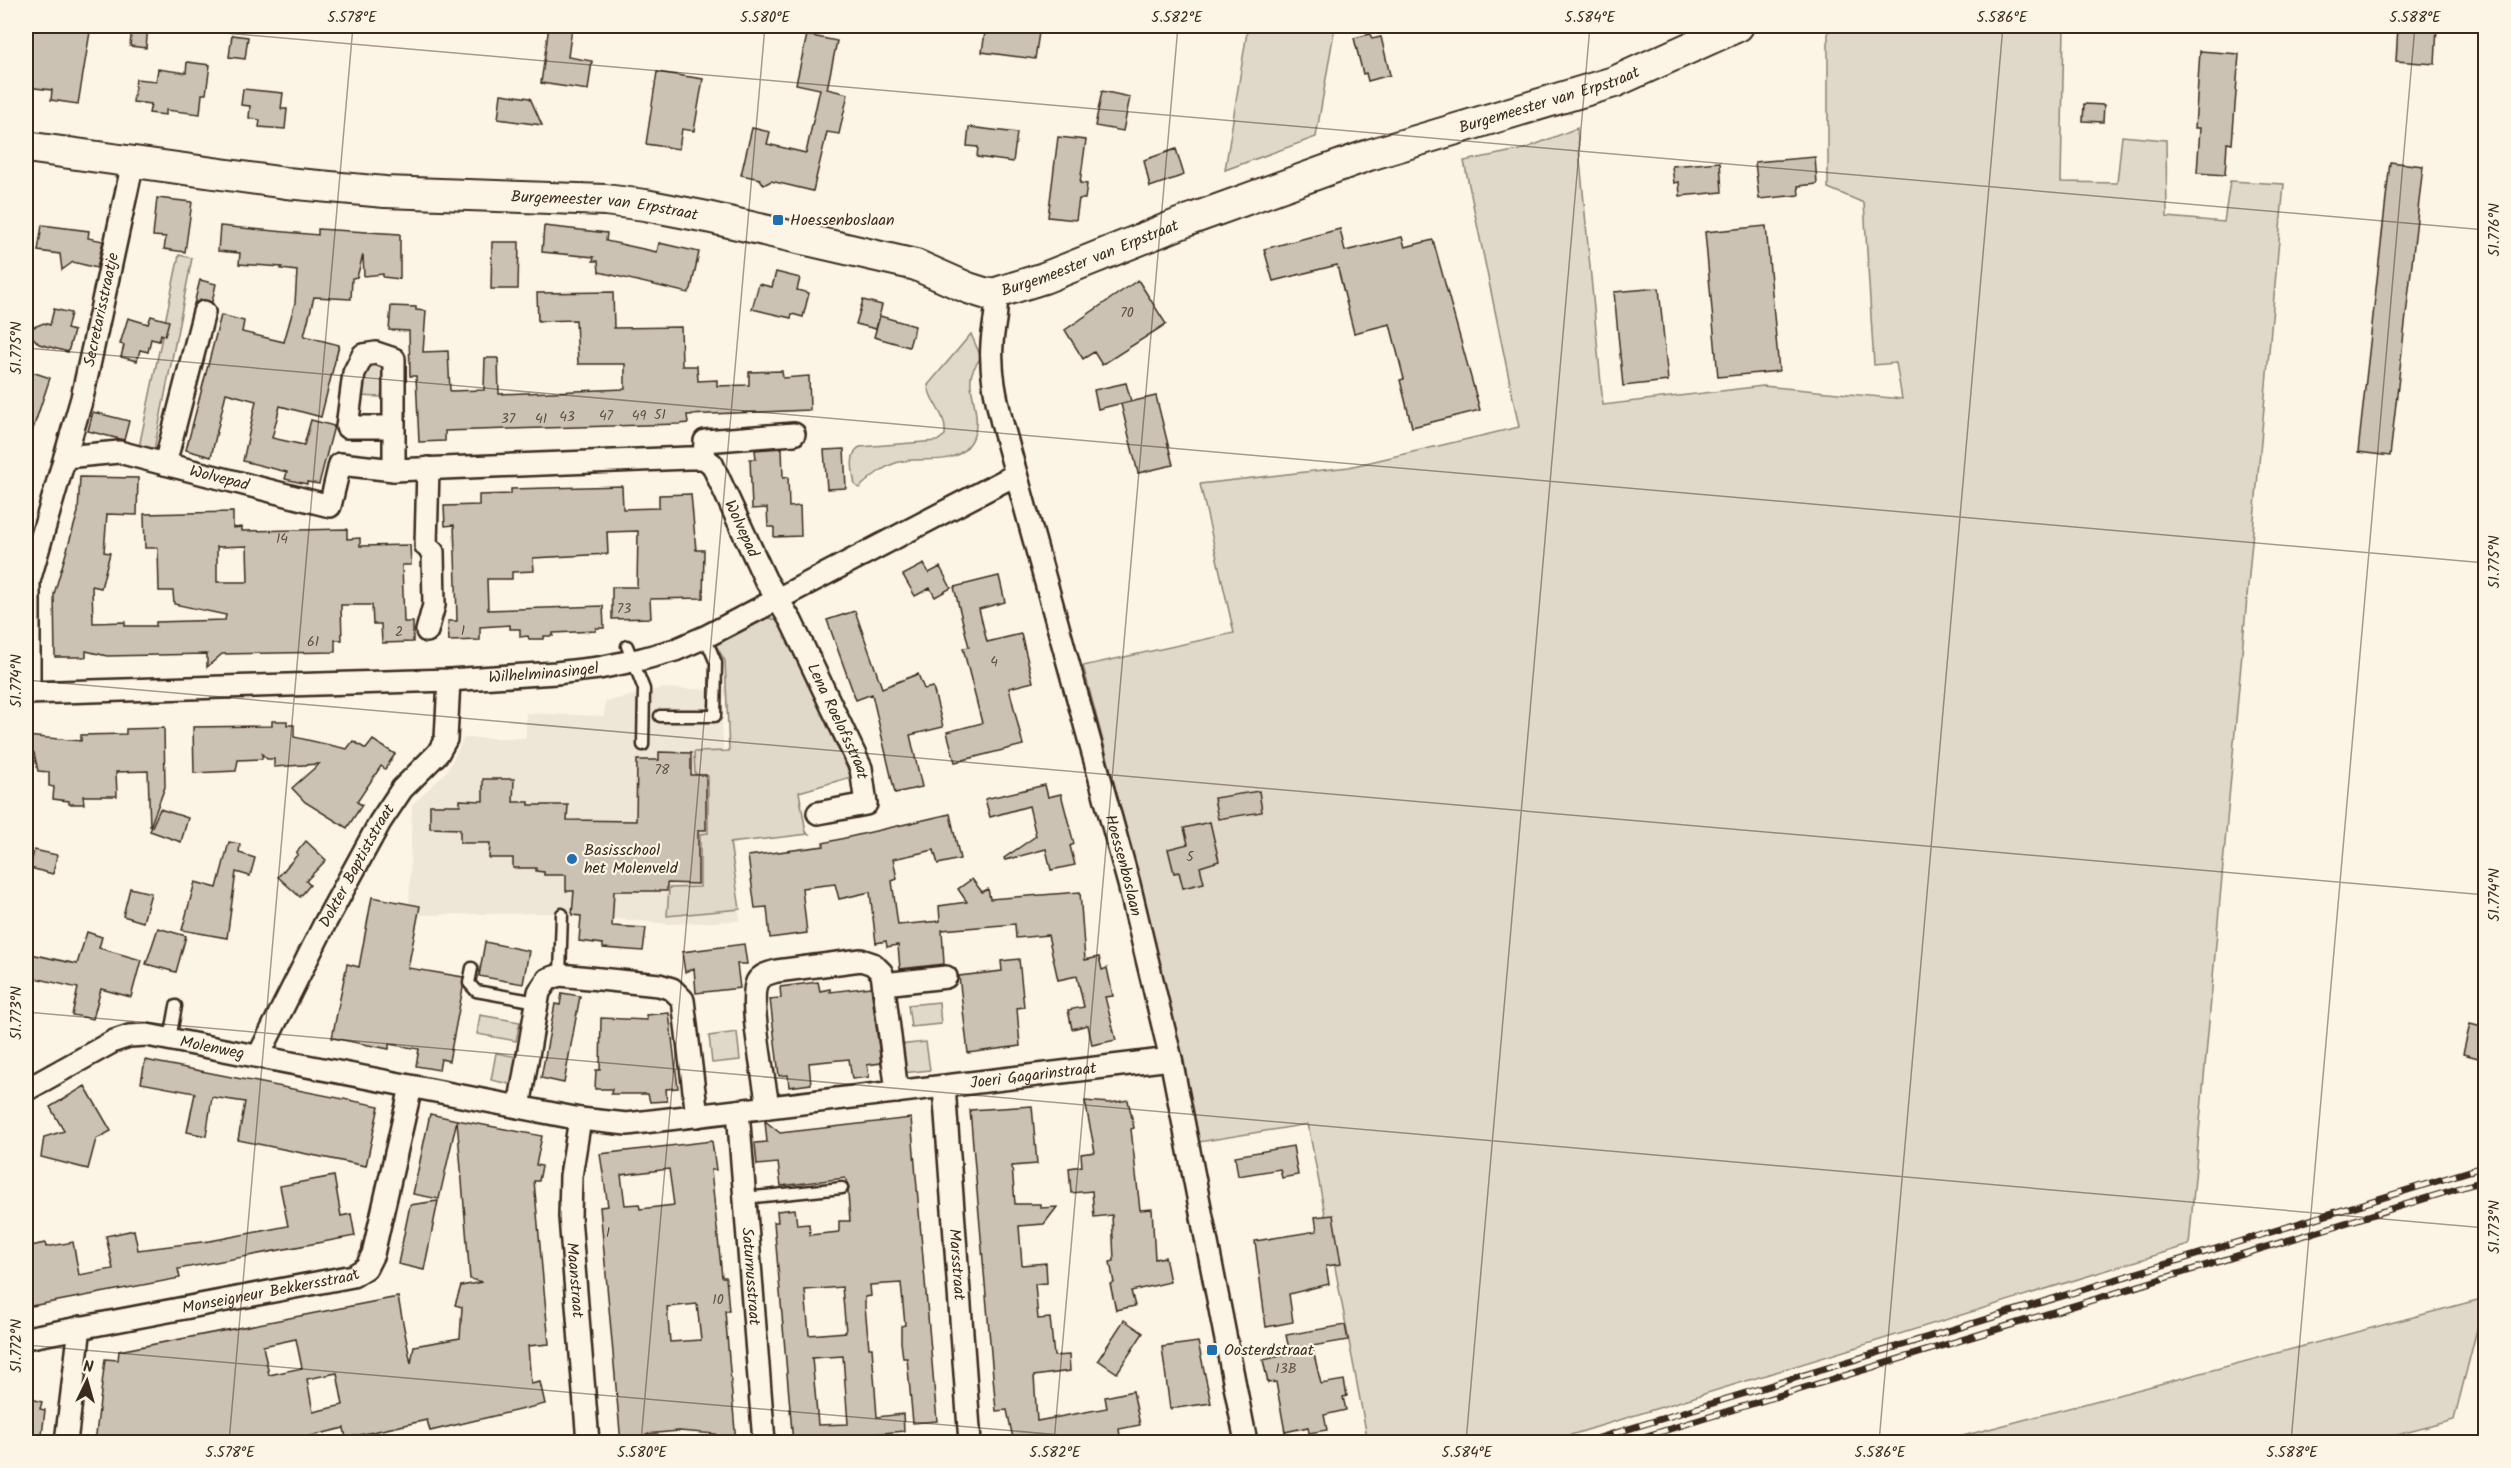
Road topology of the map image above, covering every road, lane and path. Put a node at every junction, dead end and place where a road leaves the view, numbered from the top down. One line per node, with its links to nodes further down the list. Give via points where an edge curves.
1 (1738, 26): 4 (street, Burgemeester van Erpstraat, via 1614,82 1370,155)
2 (26, 147): 3 (street, Burgemeester van Erpstraat)
3 (133, 162): 4 (street, Burgemeester van Erpstraat, via 386,192 606,200 645,205 916,265 968,288); 8 (street, Secretarisstraatje, via 82,398)
4 (996, 294): 13 (street, Hoessenboslaan, via 994,386)
5 (204, 312): 10 (street)
6 (393, 427): 12 (street)
7 (794, 434): 9 (street, via 705,441)
8 (65, 457): 10 (street, via 119,452); 19 (street, Secretarisstraatje, via 28,581)
9 (704, 458): 11 (street, Wolvepad); 14 (street, Wolvepad, via 712,464)
10 (165, 464): 12 (street, Wolvepad, via 330,506 340,464)
11 (428, 468): 12 (street, Wolvepad); 15 (street, via 426,546 433,552 434,605)
12 (394, 470)
13 (1015, 475): 14 (street, Wilhelminasingel); 32 (street, Hoessenboslaan, via 1129,884)
14 (778, 600): 16 (street, Wilhelminasingel); 22 (street, Lena Roelofsstraat, via 861,768 866,804)
15 (427, 631)
16 (705, 637): 17 (street, Wilhelminasingel, via 675,650); 20 (lane, via 716,663 716,716)
17 (629, 654): 18 (street, Wilhelminasingel, via 599,668); 21 (lane, via 644,689)
18 (449, 680): 19 (street, Wilhelminasingel); 31 (street, Dokter Baptiststraat, via 446,739 438,753 402,789 380,822)
19 (27, 693)
20 (660, 716)
21 (643, 745)
22 (818, 813)
23 (562, 914): 25 (lane)
24 (472, 968): 28 (lane, via 469,983 476,991)
25 (560, 975): 28 (street, via 548,979); 40 (street, via 672,988 683,1000)
26 (946, 977): 27 (street)
27 (885, 984): 36 (street); 38 (street, via 882,973 861,960 777,971 758,980 754,998)
28 (537, 1002): 37 (street)
29 (176, 1006): 30 (lane)
30 (170, 1039): 31 (street, Molenweg); 35 (street, Molenweg, via 147,1035 122,1039)
31 (259, 1055): 33 (street, Molenweg)
32 (1171, 1059): 34 (street, Joeri Gagarinstraat); 50 (street, Hoessenboslaan)
33 (411, 1087): 37 (street, Joeri Gagarinstraat); 44 (street, Monseigneur Bekkersstraat, via 373,1254 366,1268 353,1276)
34 (944, 1087): 36 (street, Joeri Gagarinstraat); 49 (street, Marsstraat)
35 (26, 1090)
36 (897, 1092): 38 (street, Joeri Gagarinstraat)
37 (519, 1107): 41 (street, Joeri Gagarinstraat)
38 (768, 1107): 39 (street, Joeri Gagarinstraat)
39 (738, 1111): 40 (street, Joeri Gagarinstraat); 43 (street, Saturnusstraat)
40 (697, 1116): 41 (street, Joeri Gagarinstraat, via 627,1124)
41 (580, 1119): 47 (street, Maanstraat, via 571,1176 570,1217)
42 (843, 1188): 43 (lane)
43 (745, 1198): 48 (street, Saturnusstraat)
44 (80, 1328): 45 (street, Monseigneur Bekkersstraat); 46 (street)
45 (26, 1338)
46 (66, 1443)
47 (588, 1443)
48 (764, 1443)
49 (970, 1443)
50 (1246, 1443)

